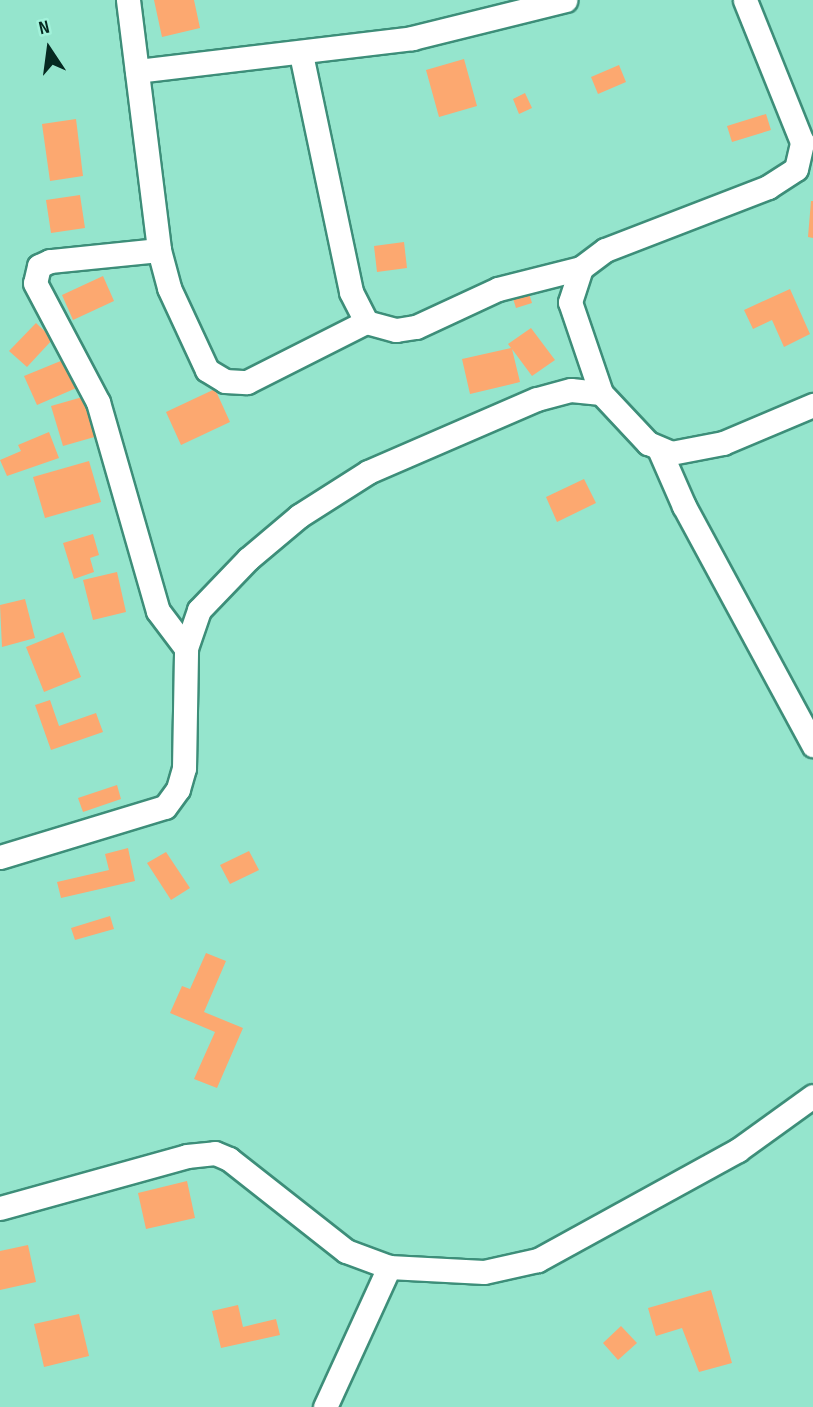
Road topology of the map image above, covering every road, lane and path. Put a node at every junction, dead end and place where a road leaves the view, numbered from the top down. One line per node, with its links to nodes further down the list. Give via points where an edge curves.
1 (128, 0): 5 (street)
2 (565, 0): 4 (street, via 412,38)
3 (745, 0): 7 (street, via 802,142 796,169 768,187 605,250)
4 (301, 54): 5 (street); 8 (street, via 351,292)
5 (137, 71): 6 (street)
6 (159, 250): 8 (street, via 188,337 207,370 225,381 247,382 288,365); 12 (street, via 50,261 39,267 35,283 97,402 158,611)
7 (580, 268): 8 (street, via 498,289 416,327 396,330); 9 (street, via 570,302)
8 (366, 322)
9 (601, 393): 11 (street); 12 (street, via 571,390 537,398 368,472 299,516 248,559 199,610)
10 (813, 405): 11 (street, via 723,443 680,452)
11 (659, 449): 13 (street, via 684,506)
12 (186, 648): 14 (street, via 184,768 178,789 165,807)
13 (813, 745)
14 (0, 857)
15 (813, 1096): 17 (street, via 737,1150 538,1259 484,1272)
16 (0, 1208): 17 (street, via 187,1156 215,1153 346,1251)
17 (389, 1267): 18 (street)
18 (325, 1407)

